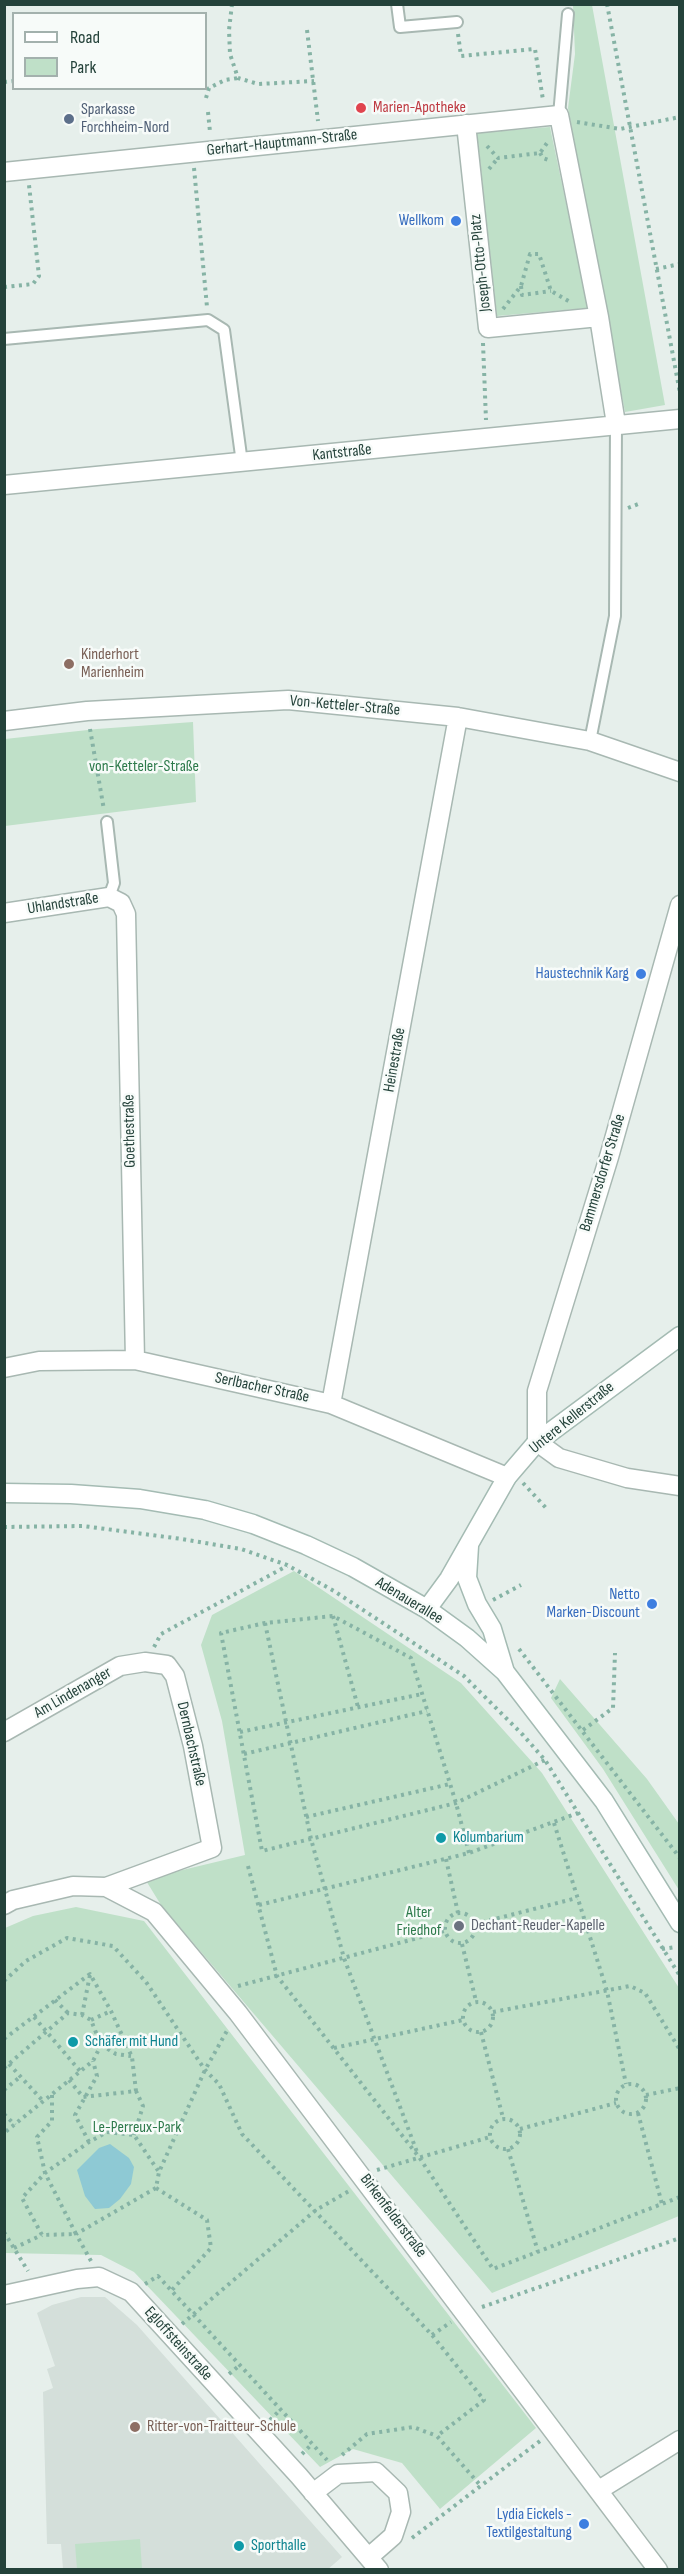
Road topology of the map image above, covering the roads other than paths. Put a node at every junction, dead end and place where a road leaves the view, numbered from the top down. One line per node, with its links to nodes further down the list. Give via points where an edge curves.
1 (397, 4): 3 (lane, via 400,27)
2 (568, 14): 4 (lane)
3 (457, 22)
4 (555, 119): 5 (street, Gerhart-Hauptmann-Straße); 7 (street)
5 (466, 124): 6 (street, Gerhart-Hauptmann-Straße); 7 (street, Joseph-Otto-Platz, via 488,328)
6 (4, 172)
7 (599, 317): 10 (street)
8 (4, 339): 11 (lane, via 208,320 224,330)
9 (680, 419): 10 (street, Kantstraße)
10 (616, 424): 11 (street, Kantstraße); 15 (lane, via 615,616)
11 (242, 463): 12 (street, Kantstraße)
12 (4, 485)
13 (458, 717): 14 (street, Von-Ketteler-Straße, via 288,700 87,711); 15 (street, Von-Ketteler-Straße); 24 (street, Heinestraße)
14 (4, 721)
15 (590, 741): 16 (street, Von-Ketteler-Straße)
16 (680, 772)
17 (107, 822): 18 (lane)
18 (115, 900): 20 (street, Uhlandstraße); 22 (street, Goethestraße, via 126,914)
19 (680, 905): 25 (street, Bammersdorfer Straße, via 609,1157 537,1391)
20 (4, 913)
21 (680, 1336): 25 (street, Untere Kellerstraße)
22 (135, 1360): 23 (street, Serlbacher Straße, via 39,1362); 24 (street, Serlbacher Straße)
23 (4, 1368)
24 (331, 1404): 26 (street, Serlbacher Straße)
25 (537, 1442): 26 (street, Untere Kellerstraße); 27 (street, via 559,1458 627,1478)
26 (507, 1477): 29 (street, Untere Kellerstraße)
27 (680, 1486)
28 (4, 1493): 30 (street, Adenauerallee, via 140,1498 205,1510 306,1545)
29 (469, 1541): 30 (street, Untere Kellerstraße); 32 (street, via 467,1578 492,1629)
30 (427, 1609): 32 (street, Adenauerallee)
31 (146, 1662): 33 (street, Am Lindenanger, via 120,1666); 34 (street, Dernbachstraße, via 167,1665 175,1676 212,1848)
32 (505, 1672): 36 (street, Adenauerallee, via 603,1801)
33 (4, 1732)
34 (106, 1887): 35 (street, via 74,1886); 39 (street, Birkenfelderstraße, via 154,1912 221,1992)
35 (4, 1905)
36 (680, 1923)
37 (4, 2295): 40 (street, Egloffsteinstraße, via 99,2277 131,2292)
38 (680, 2440): 39 (street)
39 (598, 2490): 42 (street, Birkenfelderstraße)
40 (313, 2493): 41 (street, Egloffsteinstraße); 41 (street, Egloffsteinstraße, via 334,2469 376,2472 398,2493 401,2511 393,2536)
41 (374, 2563)
42 (658, 2570)

